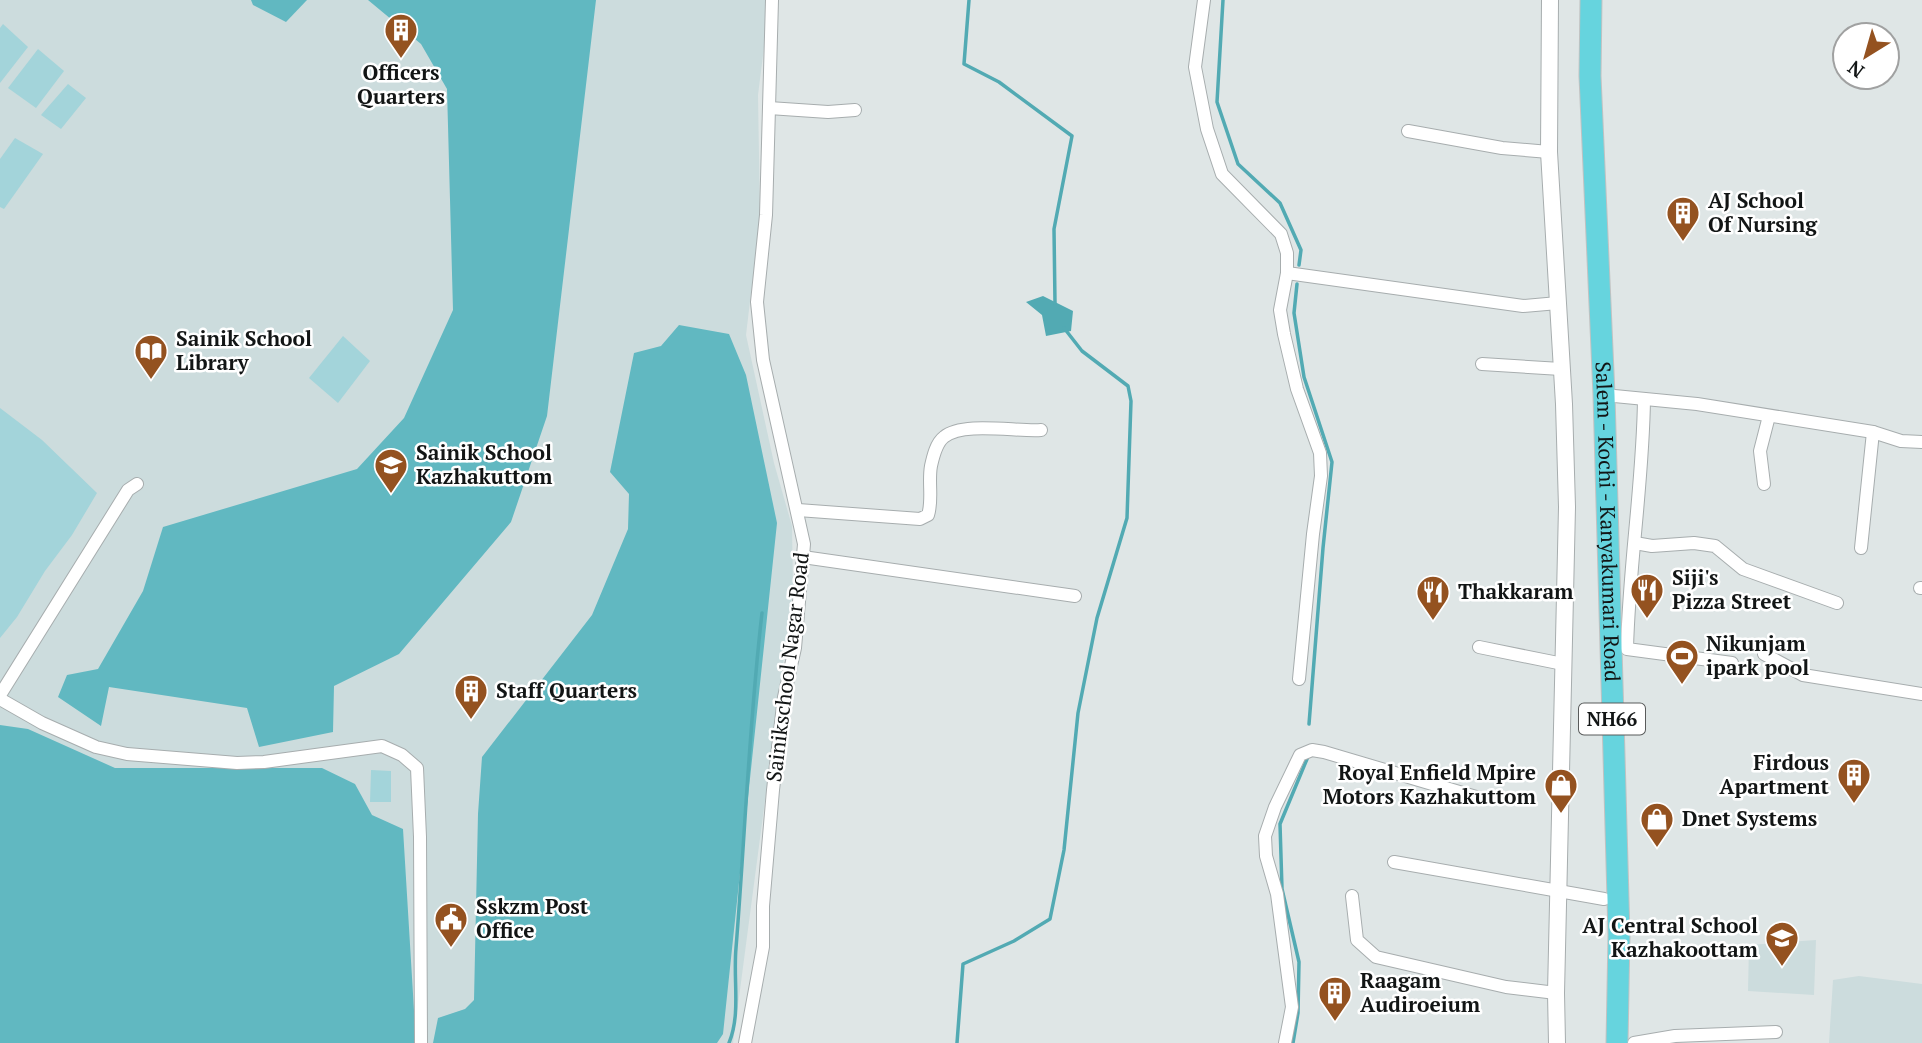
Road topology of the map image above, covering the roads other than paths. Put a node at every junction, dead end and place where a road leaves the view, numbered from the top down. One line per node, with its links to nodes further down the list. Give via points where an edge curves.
1 (772, 0): 5 (street, Sainikschool Nagar Road)
2 (1204, 0): 9 (street, via 1195,67 1207,129 1222,174 1281,234)
3 (1550, 0): 8 (street)
4 (1591, 0): 13 (highway, Salem - Kochi - Kanyakumari Road / NH66)
5 (769, 108): 6 (street); 21 (street, Sainikschool Nagar Road, via 766,215 757,302 763,360)
6 (855, 110)
7 (1408, 131): 8 (street)
8 (1549, 152): 10 (street)
9 (1287, 273): 10 (street, via 1523,306); 31 (street, via 1280,310 1297,389 1320,453 1321,476)
10 (1558, 303): 12 (street)
11 (1482, 364): 12 (street)
12 (1561, 369): 30 (street, via 1567,507)
13 (1604, 395): 14 (street); 45 (highway, Salem - Kochi - Kanyakumari Road / NH66, via 1619,935)
14 (1644, 399): 15 (street); 22 (street)
15 (1769, 416): 17 (street); 20 (street, via 1760,451)
16 (1041, 430): 21 (street, via 957,430 944,436 930,469 930,509 920,519)
17 (1873, 432): 18 (street); 23 (street)
18 (1922, 442)
19 (137, 484): 33 (street, via 128,490)
20 (1764, 484)
21 (798, 510): 24 (street, Sainikschool Nagar Road)
22 (1635, 543): 26 (street, via 1715,547 1743,569); 29 (street, via 1627,649)
23 (1861, 548)
24 (803, 557): 25 (street); 42 (street, Sainikschool Nagar Road, via 795,648 773,790 763,947)
25 (1075, 596)
26 (1837, 603)
27 (1479, 648): 30 (street)
28 (1763, 654): 32 (street, via 1803,675)
29 (1732, 663)
30 (1563, 664): 36 (street)
31 (1299, 679)
32 (1922, 694)
33 (0, 697): 41 (street, via 42,723 96,747 127,754 237,763 382,746 402,755 417,768)
34 (1483, 799): 43 (street, via 1324,751 1300,755 1265,836 1292,1007)
35 (1394, 862): 36 (street)
36 (1558, 890): 38 (street); 39 (street)
37 (1352, 896): 39 (street, via 1357,940 1376,957 1506,987)
38 (1604, 899)
39 (1556, 993): 44 (street)
40 (1776, 1032): 46 (street, via 1675,1035)
41 (421, 1043)
42 (745, 1043)
43 (1285, 1043)
44 (1557, 1043)
45 (1617, 1043)
46 (1634, 1043)

